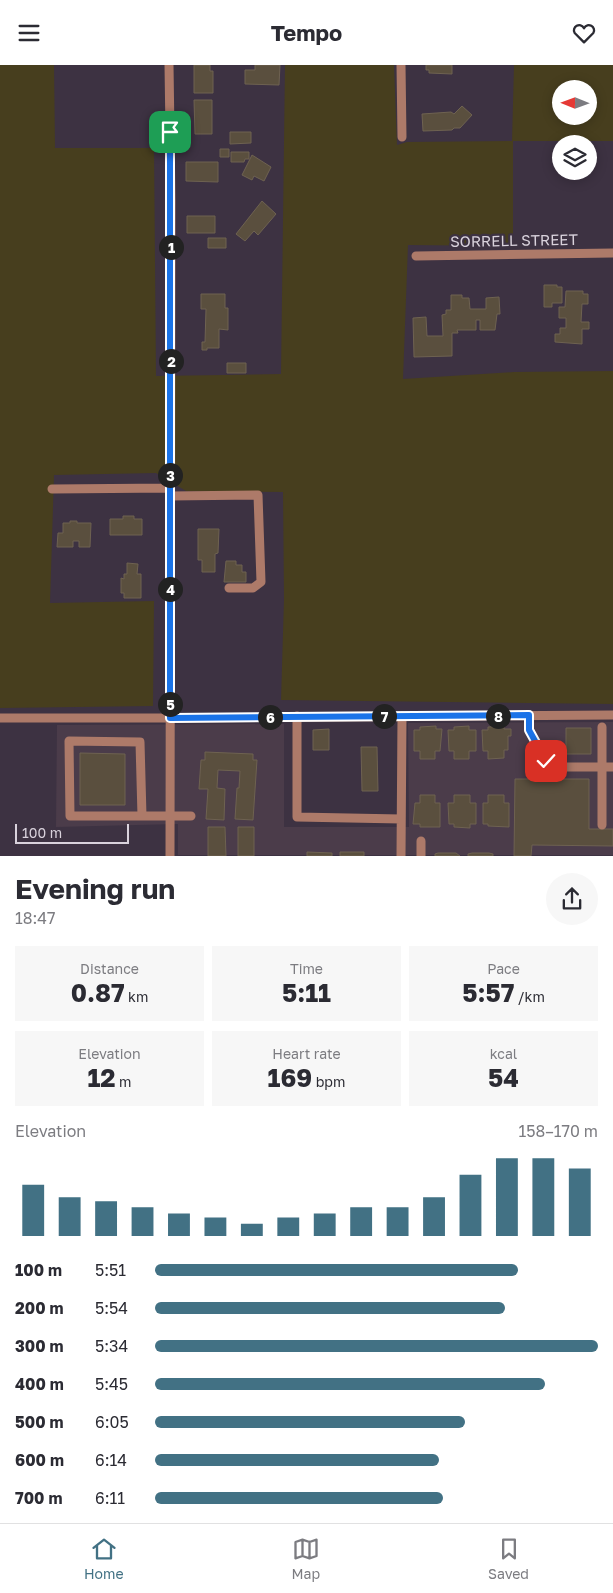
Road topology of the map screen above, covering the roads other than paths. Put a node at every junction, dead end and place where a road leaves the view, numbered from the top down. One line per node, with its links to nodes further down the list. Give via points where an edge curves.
1 (169, 65): 7 (street)
2 (402, 65): 3 (street)
3 (402, 137)
4 (613, 253): 5 (street, SORRELL STREET)
5 (416, 257)
6 (52, 489): 7 (street)
7 (170, 492): 8 (street, via 258,495 261,582 253,587); 14 (street)
8 (228, 588)
9 (529, 715): 10 (street); 12 (street); 16 (street, via 529,730 546,761 553,767)
10 (613, 715)
11 (296, 716): 12 (street); 14 (street); 21 (street, via 297,817)
12 (402, 716): 21 (street)
13 (0, 717): 14 (street)
14 (170, 718): 19 (street)
15 (602, 727): 16 (street)
16 (602, 767): 17 (street); 22 (street)
17 (613, 767)
18 (142, 816): 18 (street, via 70,816 69,741 140,742); 19 (street)
19 (170, 816): 20 (street); 24 (street)
20 (191, 816)
21 (401, 819): 25 (street)
22 (602, 825)
23 (421, 841): 26 (street)
24 (170, 855)
25 (401, 855)
26 (421, 855)

